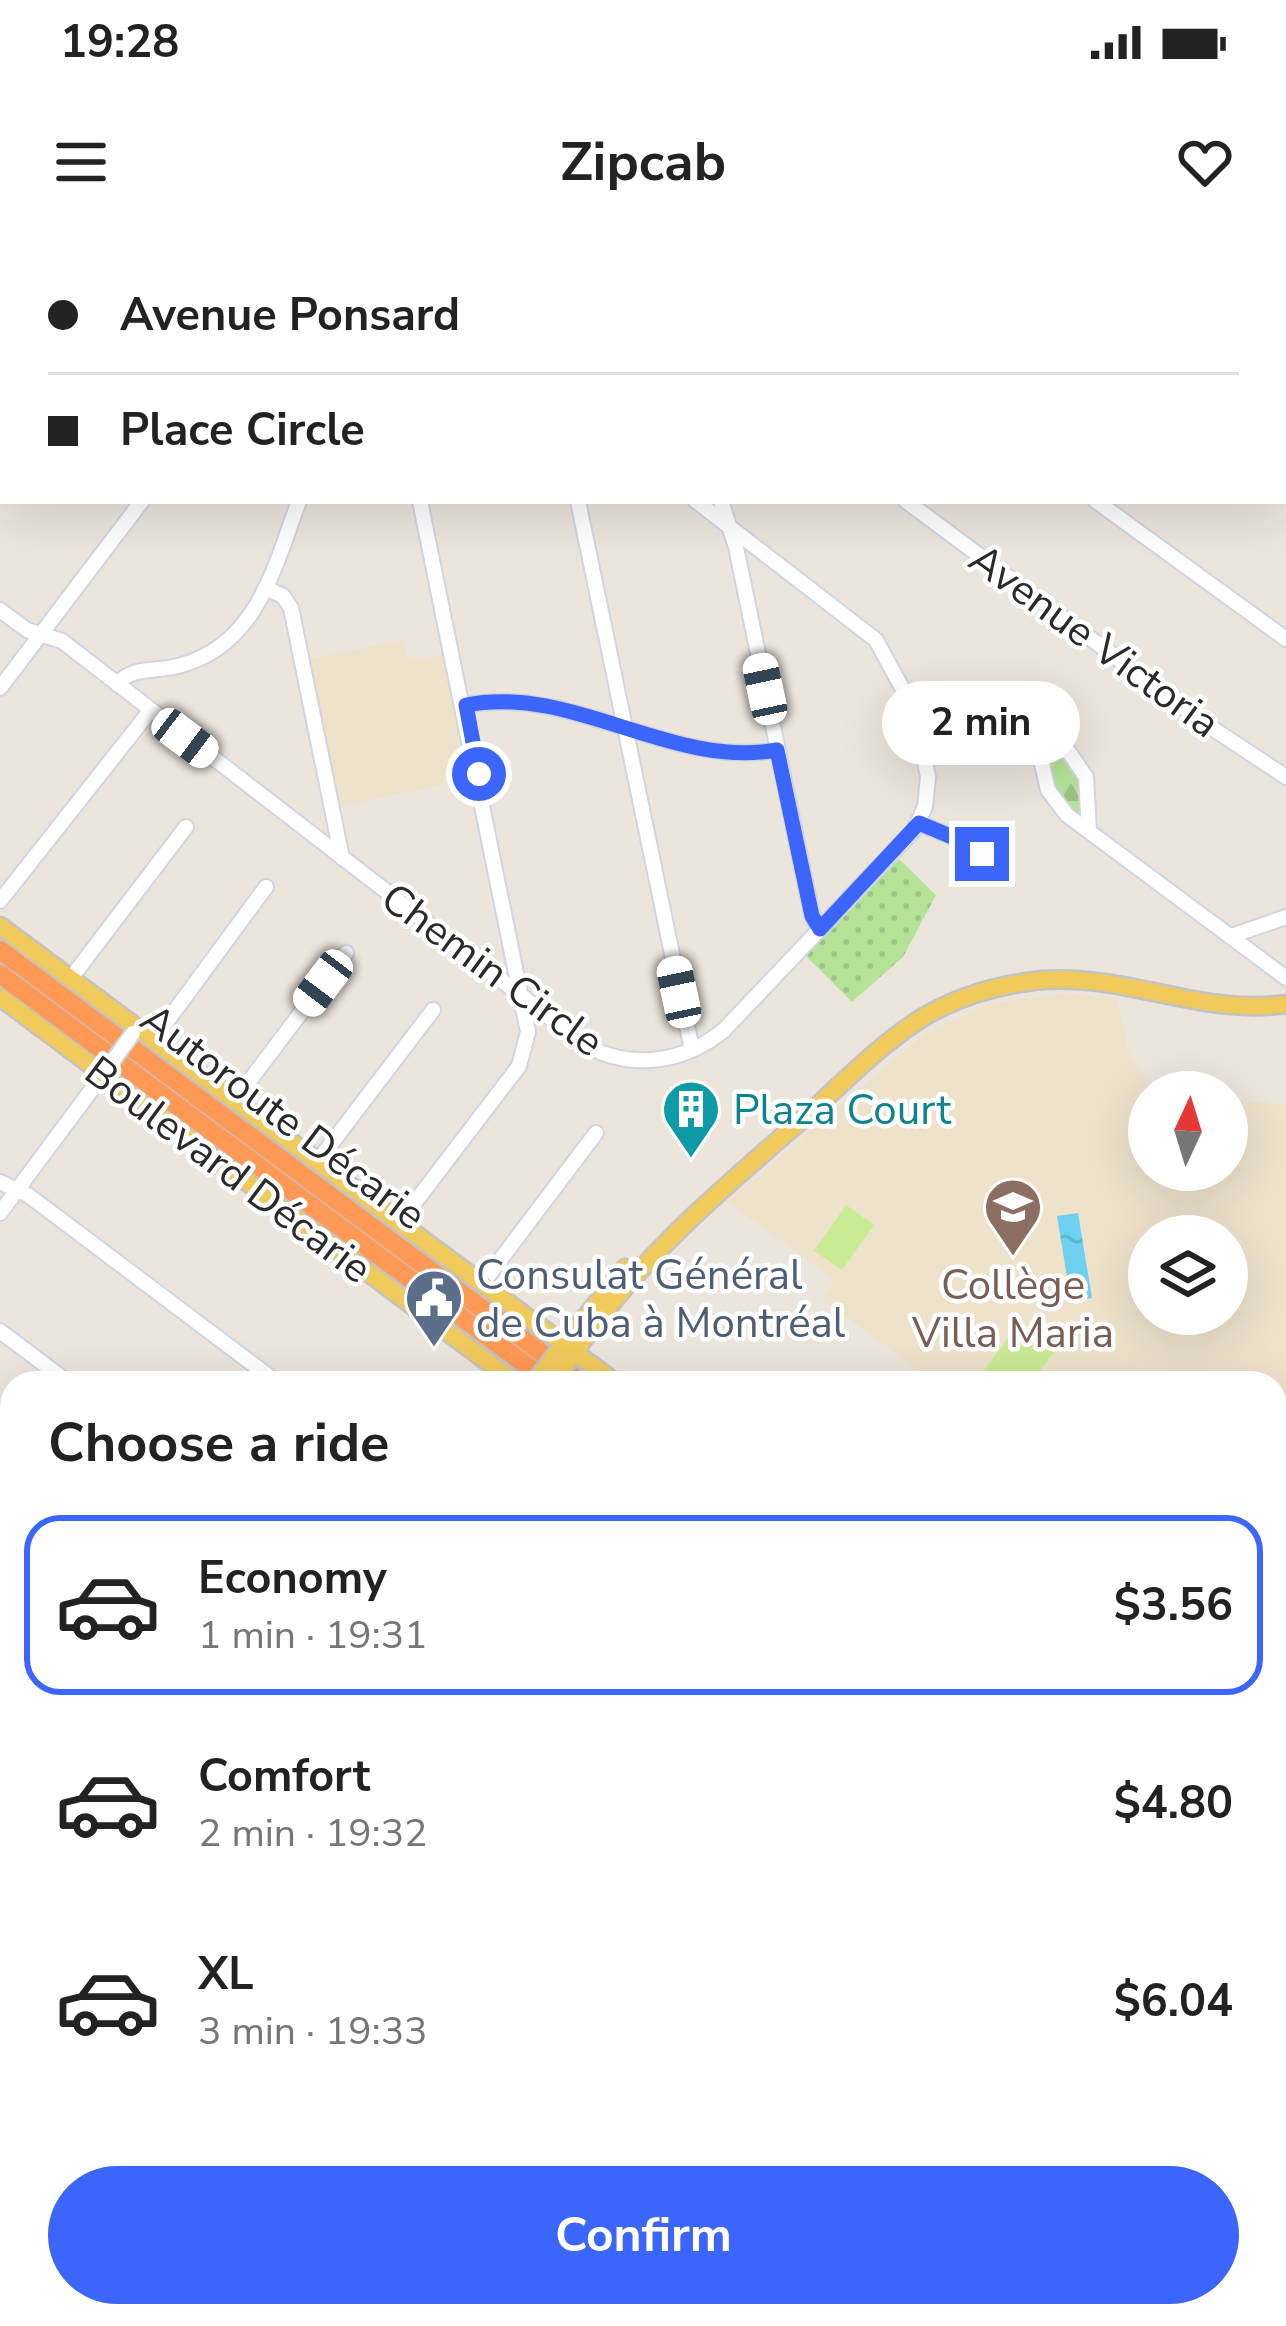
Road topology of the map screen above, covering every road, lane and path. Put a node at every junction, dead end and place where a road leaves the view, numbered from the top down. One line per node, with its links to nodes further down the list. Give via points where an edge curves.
1 (140, 504): 12 (street)
2 (298, 504): 10 (street)
3 (421, 504): 16 (street)
4 (579, 504): 18 (street)
5 (700, 504): 9 (street)
6 (722, 504): 9 (street)
7 (909, 504): 20 (street, Avenue Victoria)
8 (1100, 504): 13 (street)
9 (730, 526): 19 (street); 21 (street, via 860,623 886,652 925,747 928,792)
10 (268, 589): 14 (street, via 220,647); 25 (street, via 291,608)
11 (0, 610): 12 (street, Chemin Circle)
12 (44, 635): 14 (street, Chemin Circle); 15 (street)
13 (1286, 639)
14 (117, 683): 17 (street, Chemin Circle)
15 (1, 696)
16 (466, 705): 18 (street, via 523,701); 38 (street)
17 (150, 711): 25 (street, Chemin Circle); 27 (street)
18 (625, 728): 19 (street, via 724,754); 43 (street)
19 (777, 750): 30 (street)
20 (1286, 776)
21 (919, 823): 24 (street); 30 (street, Chemin Circle)
22 (185, 827): 35 (street)
23 (1089, 831): 23 (street, via 1082,766 1068,751 1049,750 1041,767 1049,794); 31 (street)
24 (957, 839)
25 (342, 858): 38 (street, Chemin Circle)
26 (266, 887): 42 (street)
27 (0, 901)
28 (1286, 917): 31 (street)
29 (0, 926): 35 (main road, Boulevard Décarie)
30 (820, 929): 43 (street, Chemin Circle, via 724,1030)
31 (1231, 936): 36 (street)
32 (0, 950): 61 (highway, Autoroute Décarie)
33 (346, 953): 45 (street)
34 (0, 974): 58 (highway, Autoroute Décarie)
35 (71, 978): 41 (main road, Boulevard Décarie)
36 (1286, 978)
37 (0, 997): 44 (main road, Boulevard Décarie)
38 (524, 998): 43 (street, Chemin Circle, via 612,1057 650,1060); 51 (street, via 521,1061)
39 (1286, 1004): 54 (main road, via 1213,1006 1070,980 973,995 902,1032 631,1261)
40 (433, 1010): 47 (street)
41 (135, 1030): 42 (main road, Boulevard Décarie); 44 (street, bridge)
42 (154, 1039): 45 (main road, Boulevard Décarie)
43 (692, 1050)
44 (105, 1072): 49 (street); 57 (main road, Boulevard Décarie)
45 (235, 1100): 47 (main road, Boulevard Décarie)
46 (596, 1133): 52 (street)
47 (318, 1161): 51 (main road, Boulevard Décarie)
48 (0, 1182): 49 (street)
49 (17, 1191): 50 (street); 56 (street)
50 (0, 1213)
51 (400, 1222): 52 (main road, Boulevard Décarie)
52 (482, 1284): 54 (main road, Boulevard Décarie)
53 (0, 1331): 55 (street)
54 (567, 1351): 59 (main road, bridge); 60 (main road, bridge); 62 (main road, Boulevard Décarie)
55 (53, 1371)
56 (262, 1371)
57 (500, 1371)
58 (535, 1371)
59 (546, 1371)
60 (557, 1371)
61 (566, 1371)
62 (598, 1371)

